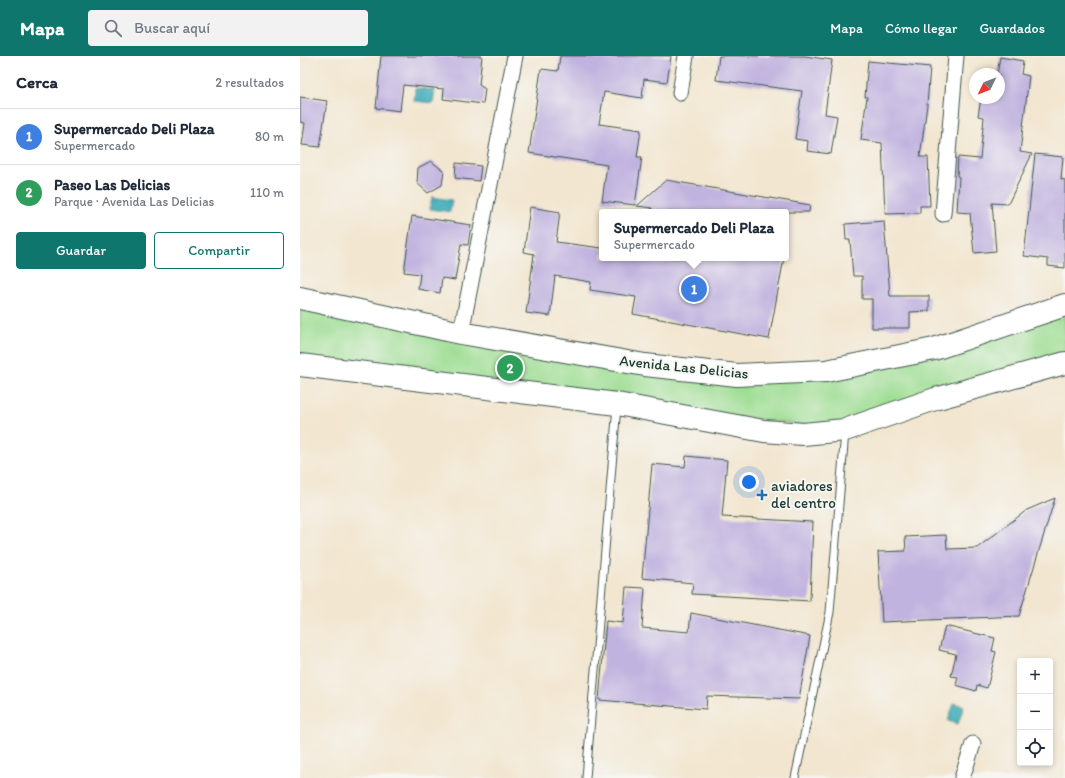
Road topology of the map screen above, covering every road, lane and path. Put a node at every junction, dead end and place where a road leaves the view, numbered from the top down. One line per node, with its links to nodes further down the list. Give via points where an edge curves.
1 (515, 56): 8 (street)
2 (686, 56): 4 (street)
3 (956, 56): 5 (street)
4 (680, 93)
5 (943, 214)
6 (300, 298): 8 (main road, Avenida Las Delicias)
7 (1065, 305): 8 (main road, Avenida Las Delicias, via 934,350 826,371 738,375 645,365)
8 (461, 333)
9 (1065, 364): 12 (main road, via 936,399)
10 (300, 365): 11 (main road)
11 (617, 404): 12 (main road, via 764,431 803,434); 14 (lane)
12 (845, 430): 15 (lane, via 830,612)
13 (973, 744): 16 (street)
14 (586, 778)
15 (795, 778)
16 (962, 778)

